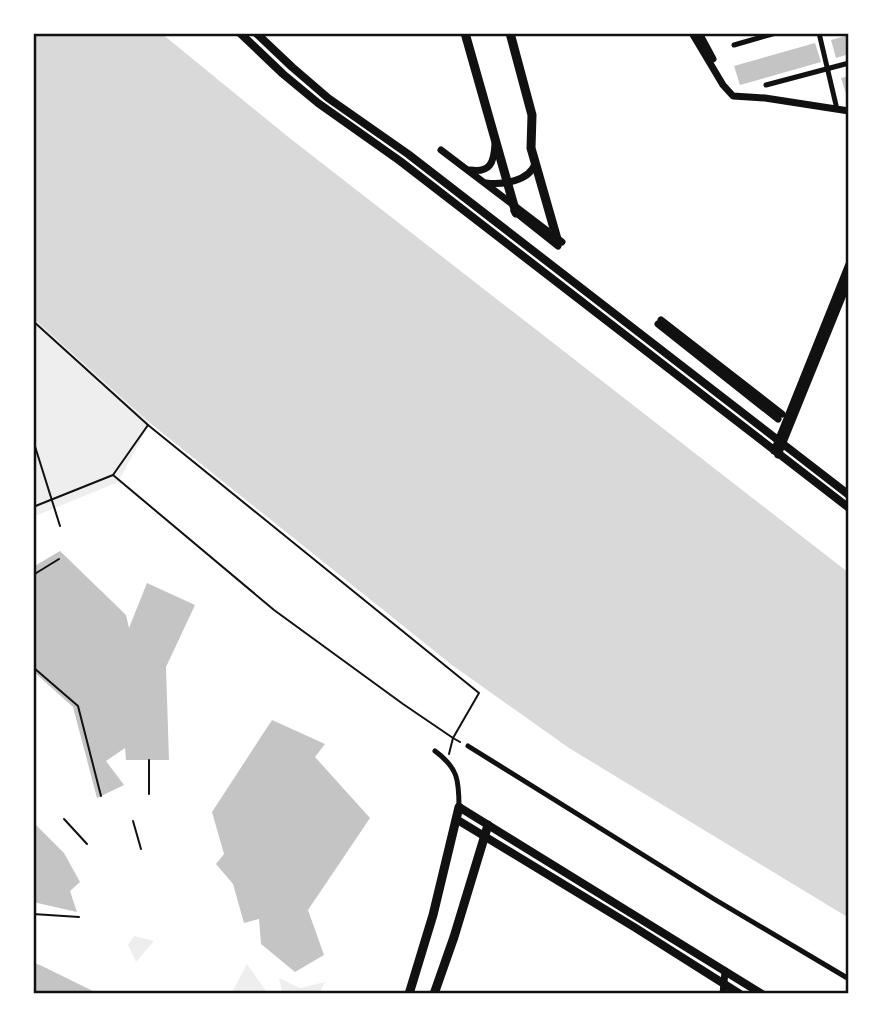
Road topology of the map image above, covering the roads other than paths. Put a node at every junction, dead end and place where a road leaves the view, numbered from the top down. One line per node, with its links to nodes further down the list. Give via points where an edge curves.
1 (240, 33): 28 (main road, via 318,103 410,168)
2 (256, 33): 27 (main road, via 328,97)
3 (465, 33): 15 (main road)
4 (510, 33): 17 (main road, via 532,115)
5 (692, 33): 14 (street, via 733,96)
6 (699, 33): 13 (street, via 731,89)
7 (776, 33): 9 (street)
8 (819, 33): 11 (street)
9 (734, 45)
10 (849, 64): 11 (street)
11 (828, 69): 12 (street); 13 (street)
12 (766, 85)
13 (836, 105): 14 (street)
14 (849, 109)
15 (494, 137): 18 (street, via 494,156 488,168); 19 (main road)
16 (441, 153): 18 (street)
17 (535, 163): 19 (street, via 531,173); 22 (main road)
18 (468, 173): 20 (street); 21 (street)
19 (507, 182): 20 (street); 21 (main road)
20 (485, 183): 21 (street)
21 (515, 209): 22 (street)
22 (559, 242)
23 (849, 264): 27 (street)
24 (849, 279): 27 (street)
25 (660, 322): 26 (street)
26 (780, 416)
27 (780, 443): 28 (street); 29 (main road)
28 (776, 453): 30 (main road)
29 (849, 495)
30 (849, 508)
31 (468, 746): 39 (street)
32 (435, 751): 33 (street, via 447,760 459,781)
33 (459, 807): 34 (main road); 35 (main road)
34 (456, 819): 36 (main road); 42 (main road)
35 (488, 825): 36 (main road); 37 (main road)
36 (485, 836): 40 (main road); 43 (main road)
37 (725, 971): 38 (main road); 40 (street)
38 (734, 976): 41 (street); 45 (main road)
39 (849, 979)
40 (724, 984): 41 (main road); 44 (street)
41 (736, 992)
42 (409, 994)
43 (434, 994)
44 (723, 994)
45 (762, 994)

